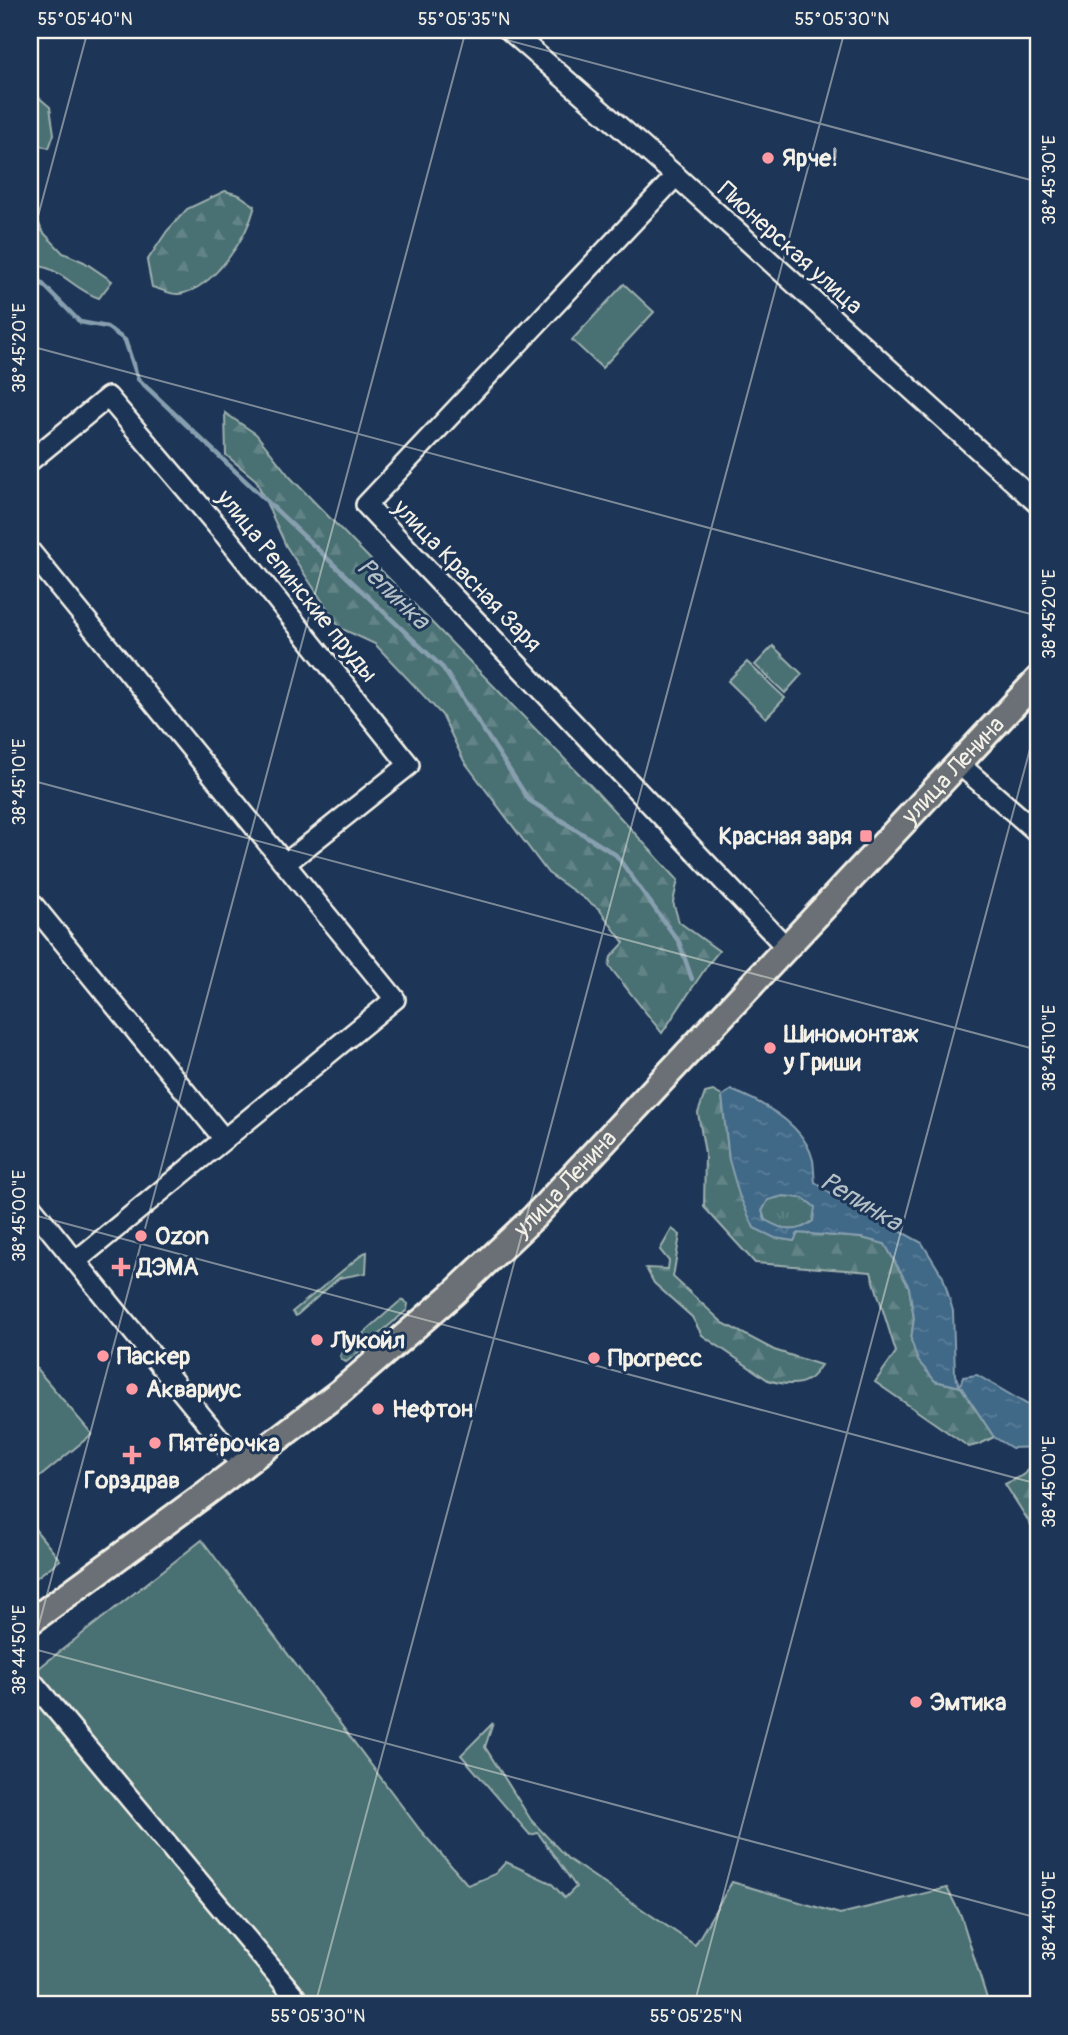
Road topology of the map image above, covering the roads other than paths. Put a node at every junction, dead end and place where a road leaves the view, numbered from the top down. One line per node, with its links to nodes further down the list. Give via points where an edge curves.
1 (509, 30): 2 (street, Пионерская улица)
2 (676, 176): 4 (street, Пионерская улица); 11 (street, улица Красная Заря, via 366,505)
3 (30, 461): 9 (street, улица Репинские пруды, via 108,397 409,765)
4 (1038, 504)
5 (30, 551): 9 (street)
6 (1038, 680): 7 (main road, улица Ленина)
7 (959, 764): 8 (street); 11 (main road, улица Ленина)
8 (1038, 833)
9 (286, 863): 12 (street, via 395,999)
10 (30, 901): 12 (street)
11 (786, 947): 15 (main road, улица Ленина, via 525,1225 453,1294 341,1391)
12 (224, 1139): 14 (street)
13 (30, 1205): 14 (street)
14 (76, 1261): 15 (street)
15 (243, 1466): 16 (main road, улица Ленина)
16 (30, 1622)
17 (30, 1679): 18 (street)
18 (302, 2005)

